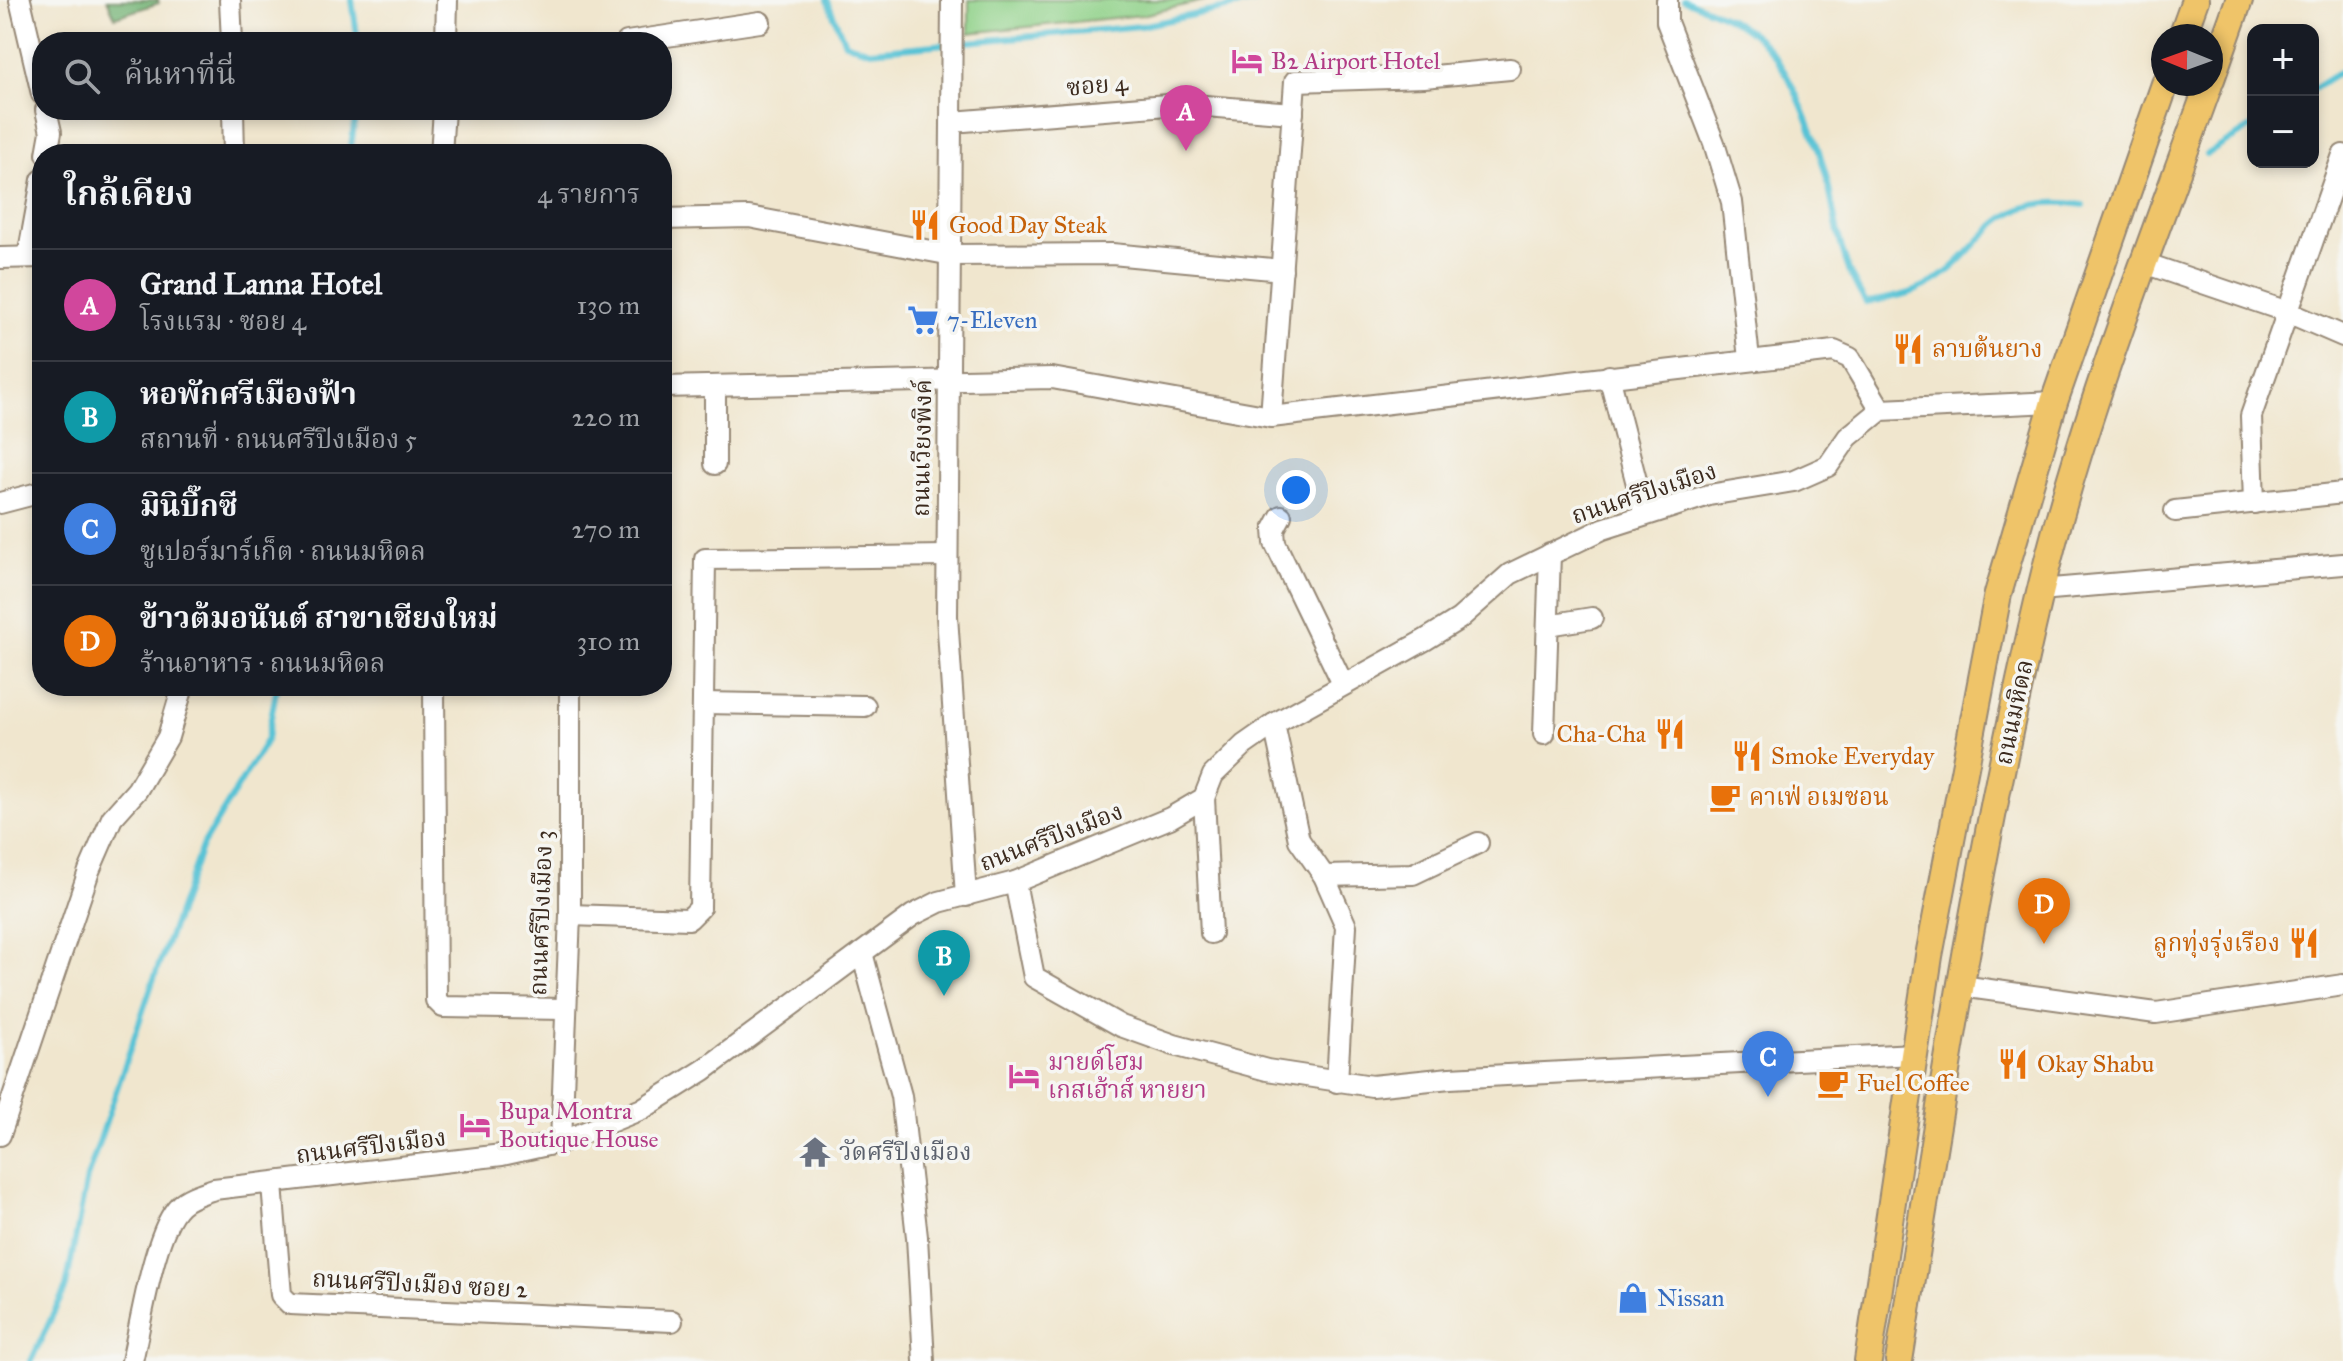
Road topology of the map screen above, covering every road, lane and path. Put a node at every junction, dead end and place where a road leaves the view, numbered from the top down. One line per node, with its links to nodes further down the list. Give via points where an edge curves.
1 (20, 0): 14 (street)
2 (230, 0): 10 (street)
3 (447, 0): 11 (street)
4 (952, 0): 22 (street, ถนนเวียงพิงค์)
5 (2195, 0): 9 (main road)
6 (2239, 0): 13 (main road, ถนนมหิดล)
7 (1667, 6): 35 (street, via 1667,22 1732,202)
8 (760, 22): 12 (street)
9 (2186, 24)
10 (232, 32)
11 (446, 32)
12 (672, 35)
13 (2223, 45)
14 (32, 51)
15 (1510, 69): 18 (street, via 1295,81)
16 (2161, 96): 40 (main road, ถนนมหิดล)
17 (2205, 96): 31 (main road, ถนนมหิดล)
18 (1293, 113): 22 (street, ซอย 4, via 1180,104); 32 (street)
19 (48, 120): 23 (street)
20 (233, 120): 24 (street)
21 (443, 120): 25 (street)
22 (952, 122): 28 (street, ถนนเวียงพิงค์)
23 (49, 144)
24 (234, 144)
25 (442, 144)
26 (2343, 155): 33 (street)
27 (672, 219): 28 (street, via 749,217)
28 (952, 255): 32 (street, via 1112,254); 37 (street, ถนนเวียงพิงค์)
29 (32, 257): 30 (street)
30 (0, 258)
31 (2144, 263): 33 (street); 54 (main road, ถนนมหิดล, via 2093,409)
32 (1282, 270): 42 (street)
33 (2285, 311): 34 (street); 47 (street, via 2251,416)
34 (2343, 336)
35 (1749, 359): 36 (street); 41 (street, via 1834,351 1850,358)
36 (1609, 376): 42 (street); 49 (street)
37 (948, 383): 38 (street); 42 (street, via 1052,378); 52 (street, ถนนเวียงพิงค์)
38 (715, 386): 39 (street); 43 (street)
39 (672, 387)
40 (2054, 402): 41 (street); 76 (main road, ถนนมหิดล, via 1998,594)
41 (1881, 410): 49 (street, ถนนศรีปิงเมือง, via 1848,437 1828,466 1794,481 1709,495)
42 (1271, 417)
43 (715, 464)
44 (2343, 493): 47 (street)
45 (32, 495): 46 (street)
46 (0, 503)
47 (2254, 503): 48 (street)
48 (2175, 511)
49 (1645, 515): 51 (street, ถนนศรีปิงเมือง)
50 (1281, 516): 57 (street, via 1274,540)
51 (1550, 554): 56 (street); 57 (street, ถนนศรีปิงเมือง, via 1510,574 1437,633)
52 (947, 556): 61 (street, via 705,559); 69 (street, ถนนเวียงพิงค์)
53 (2343, 564): 54 (street)
54 (2040, 590): 74 (main road, ถนนมหิดล)
55 (1592, 618): 56 (street)
56 (1548, 625): 64 (street)
57 (1343, 684): 63 (street, ถนนศรีปิงเมือง)
58 (180, 696): 78 (street, via 168,737 137,790 112,818 89,871)
59 (434, 696): 75 (street, via 436,1000 443,1007)
60 (570, 696): 70 (street, ถนนศรีปิงเมือง 3)
61 (703, 703): 62 (street); 70 (street, via 700,908 689,919)
62 (865, 706)
63 (1274, 724): 65 (street, ถนนศรีปิงเมือง, via 1213,775); 67 (street, via 1299,840)
64 (1544, 734)
65 (1204, 798): 68 (street, ถนนศรีปิงเมือง, via 1170,818); 71 (street)
66 (1478, 843): 67 (street, via 1413,874)
67 (1324, 876): 77 (street, via 1346,926)
68 (1015, 882): 69 (street, ถนนศรีปิงเมือง); 77 (street, via 1034,977 1121,1026 1174,1045)
69 (966, 896): 72 (street, ถนนศรีปิงเมือง, via 913,915)
70 (570, 915): 75 (street, ถนนศรีปิงเมือง 3)
71 (1211, 933)
72 (862, 953): 79 (street, ถนนศรีปิงเมือง, via 704,1070 642,1109); 83 (street, via 901,1096)
73 (2343, 985): 74 (street, via 2156,1013)
74 (1961, 986): 85 (main road, ถนนมหิดล)
75 (565, 1009): 79 (street, ถนนศรีปิงเมือง 3)
76 (1914, 1054): 77 (street, via 1372,1086); 84 (main road, ถนนมหิดล)
77 (1337, 1082)
78 (0, 1135)
79 (561, 1142): 80 (street, ถนนศรีปิงเมือง, via 502,1155)
80 (272, 1184): 81 (street, ถนนศรีปิงเมือง ซอย 2, via 281,1295 290,1304); 82 (street, ถนนศรีปิงเมือง, via 214,1189 180,1204 158,1249)
81 (672, 1321)
82 (132, 1361)
83 (924, 1361)
84 (1868, 1361)
85 (1899, 1361)

